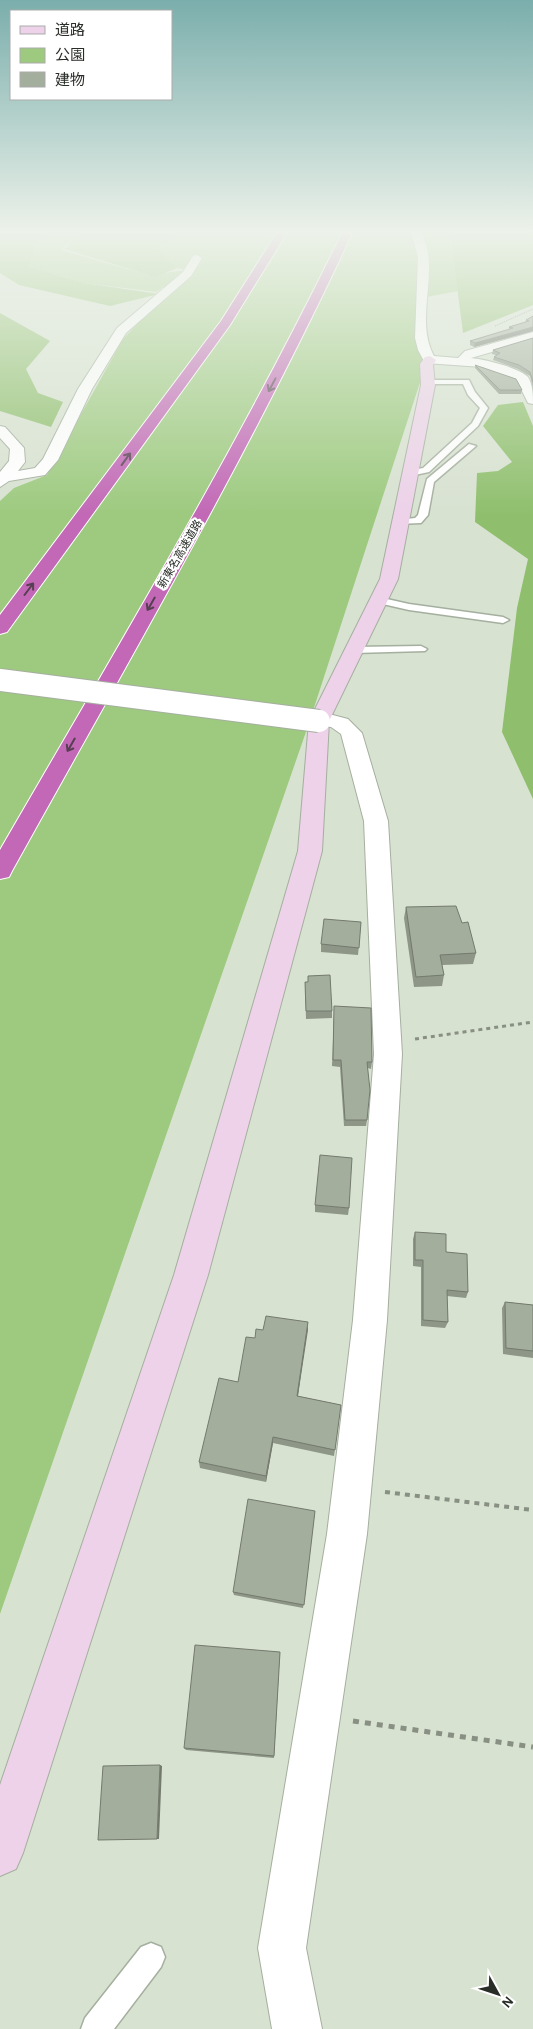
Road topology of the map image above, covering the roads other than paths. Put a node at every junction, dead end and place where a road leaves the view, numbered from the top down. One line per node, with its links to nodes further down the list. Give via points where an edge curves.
1 (127, 326): 13 (street, via 85,390 50,460 40,472)
2 (223, 326): 17 (highway, one-way to 2)
3 (303, 326): 22 (highway, 新東名高速道路, one-way to 22, via 226,472)
4 (422, 326): 7 (street)
5 (533, 336): 6 (street, via 469,354)
6 (462, 360): 7 (street); 8 (street)
7 (428, 371): 12 (street); 12 (lane, via 466,382 484,408 475,424 426,470)
8 (528, 376): 9 (street)
9 (533, 400)
10 (0, 430): 13 (street, via 17,448 17,462)
11 (472, 446): 14 (lane, via 430,481 424,515 418,521)
12 (410, 474): 14 (street)
13 (3, 480)
14 (400, 522): 15 (street, via 389,579)
15 (378, 600): 16 (lane); 19 (street)
16 (503, 620)
17 (0, 628)
18 (421, 649): 19 (lane)
19 (354, 650): 21 (street)
20 (0, 680): 21 (street, bridge)
21 (319, 720): 23 (street, via 310,851 297,898 191,1274); 26 (street, via 334,719 351,733 376,821 388,1042 370,1320 352,1488 282,1948)
22 (0, 871)
23 (0, 1854)
24 (151, 1957): 25 (lane)
25 (96, 2029)
26 (297, 2029)

